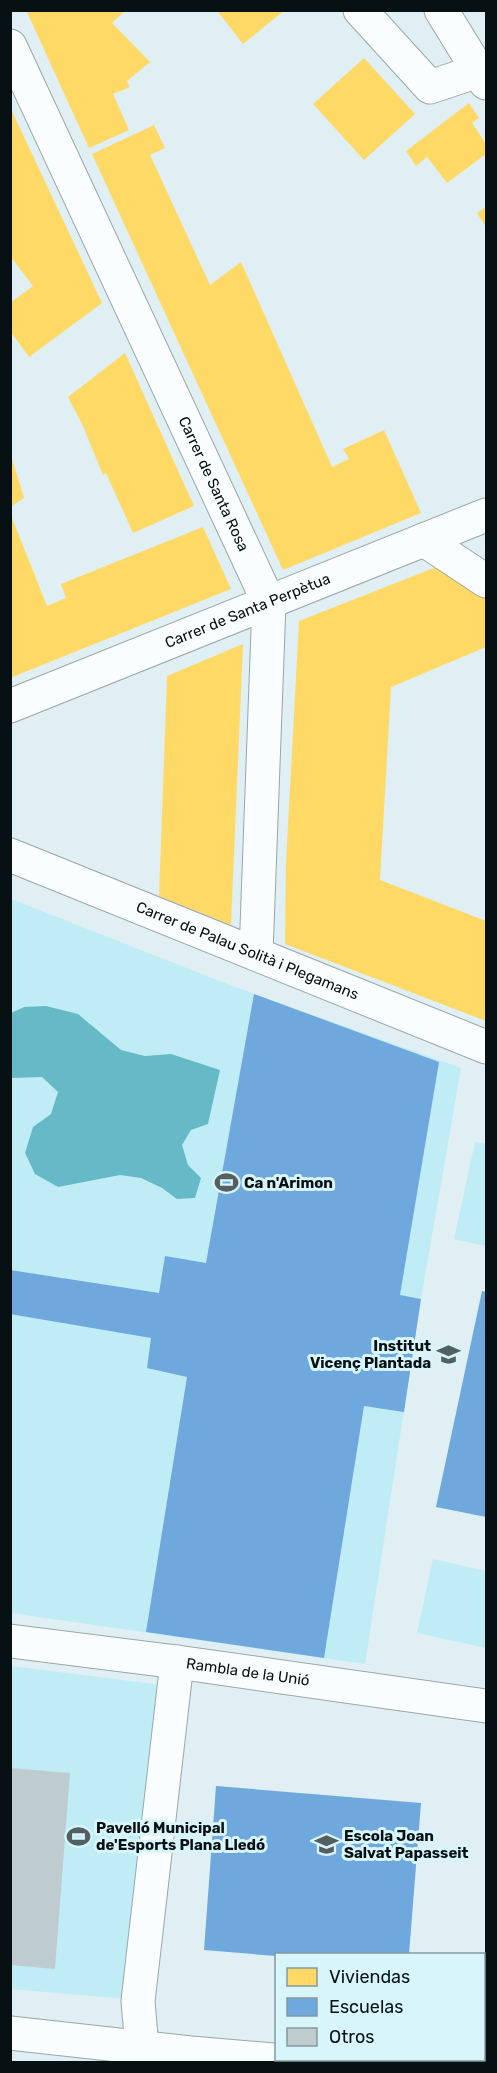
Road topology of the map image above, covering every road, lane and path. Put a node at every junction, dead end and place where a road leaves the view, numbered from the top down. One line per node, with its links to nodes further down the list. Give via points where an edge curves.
1 (360, 10): 4 (street, via 430,87)
2 (441, 10): 4 (street)
3 (10, 46): 8 (street, Carrer de Santa Rosa)
4 (482, 77)
5 (486, 515): 6 (street, Carrer de Santa Perpètua)
6 (424, 540): 7 (street); 8 (street, Carrer de Santa Perpètua)
7 (486, 580)
8 (269, 603): 9 (street, Carrer de Santa Perpètua); 11 (street, Carrer de Santa Rosa)
9 (10, 706)
10 (10, 855): 11 (street, Carrer de Palau Solità i Plegamans)
11 (256, 954): 12 (street, Carrer de Palau Solità i Plegamans)
12 (486, 1047)
13 (10, 1641): 14 (street, Rambla de la Unió)
14 (177, 1662): 15 (street, Rambla de la Unió); 17 (street, via 138,2001)
15 (486, 1706)
16 (10, 2033): 17 (street)
17 (141, 2055): 18 (street)
18 (297, 2062)

